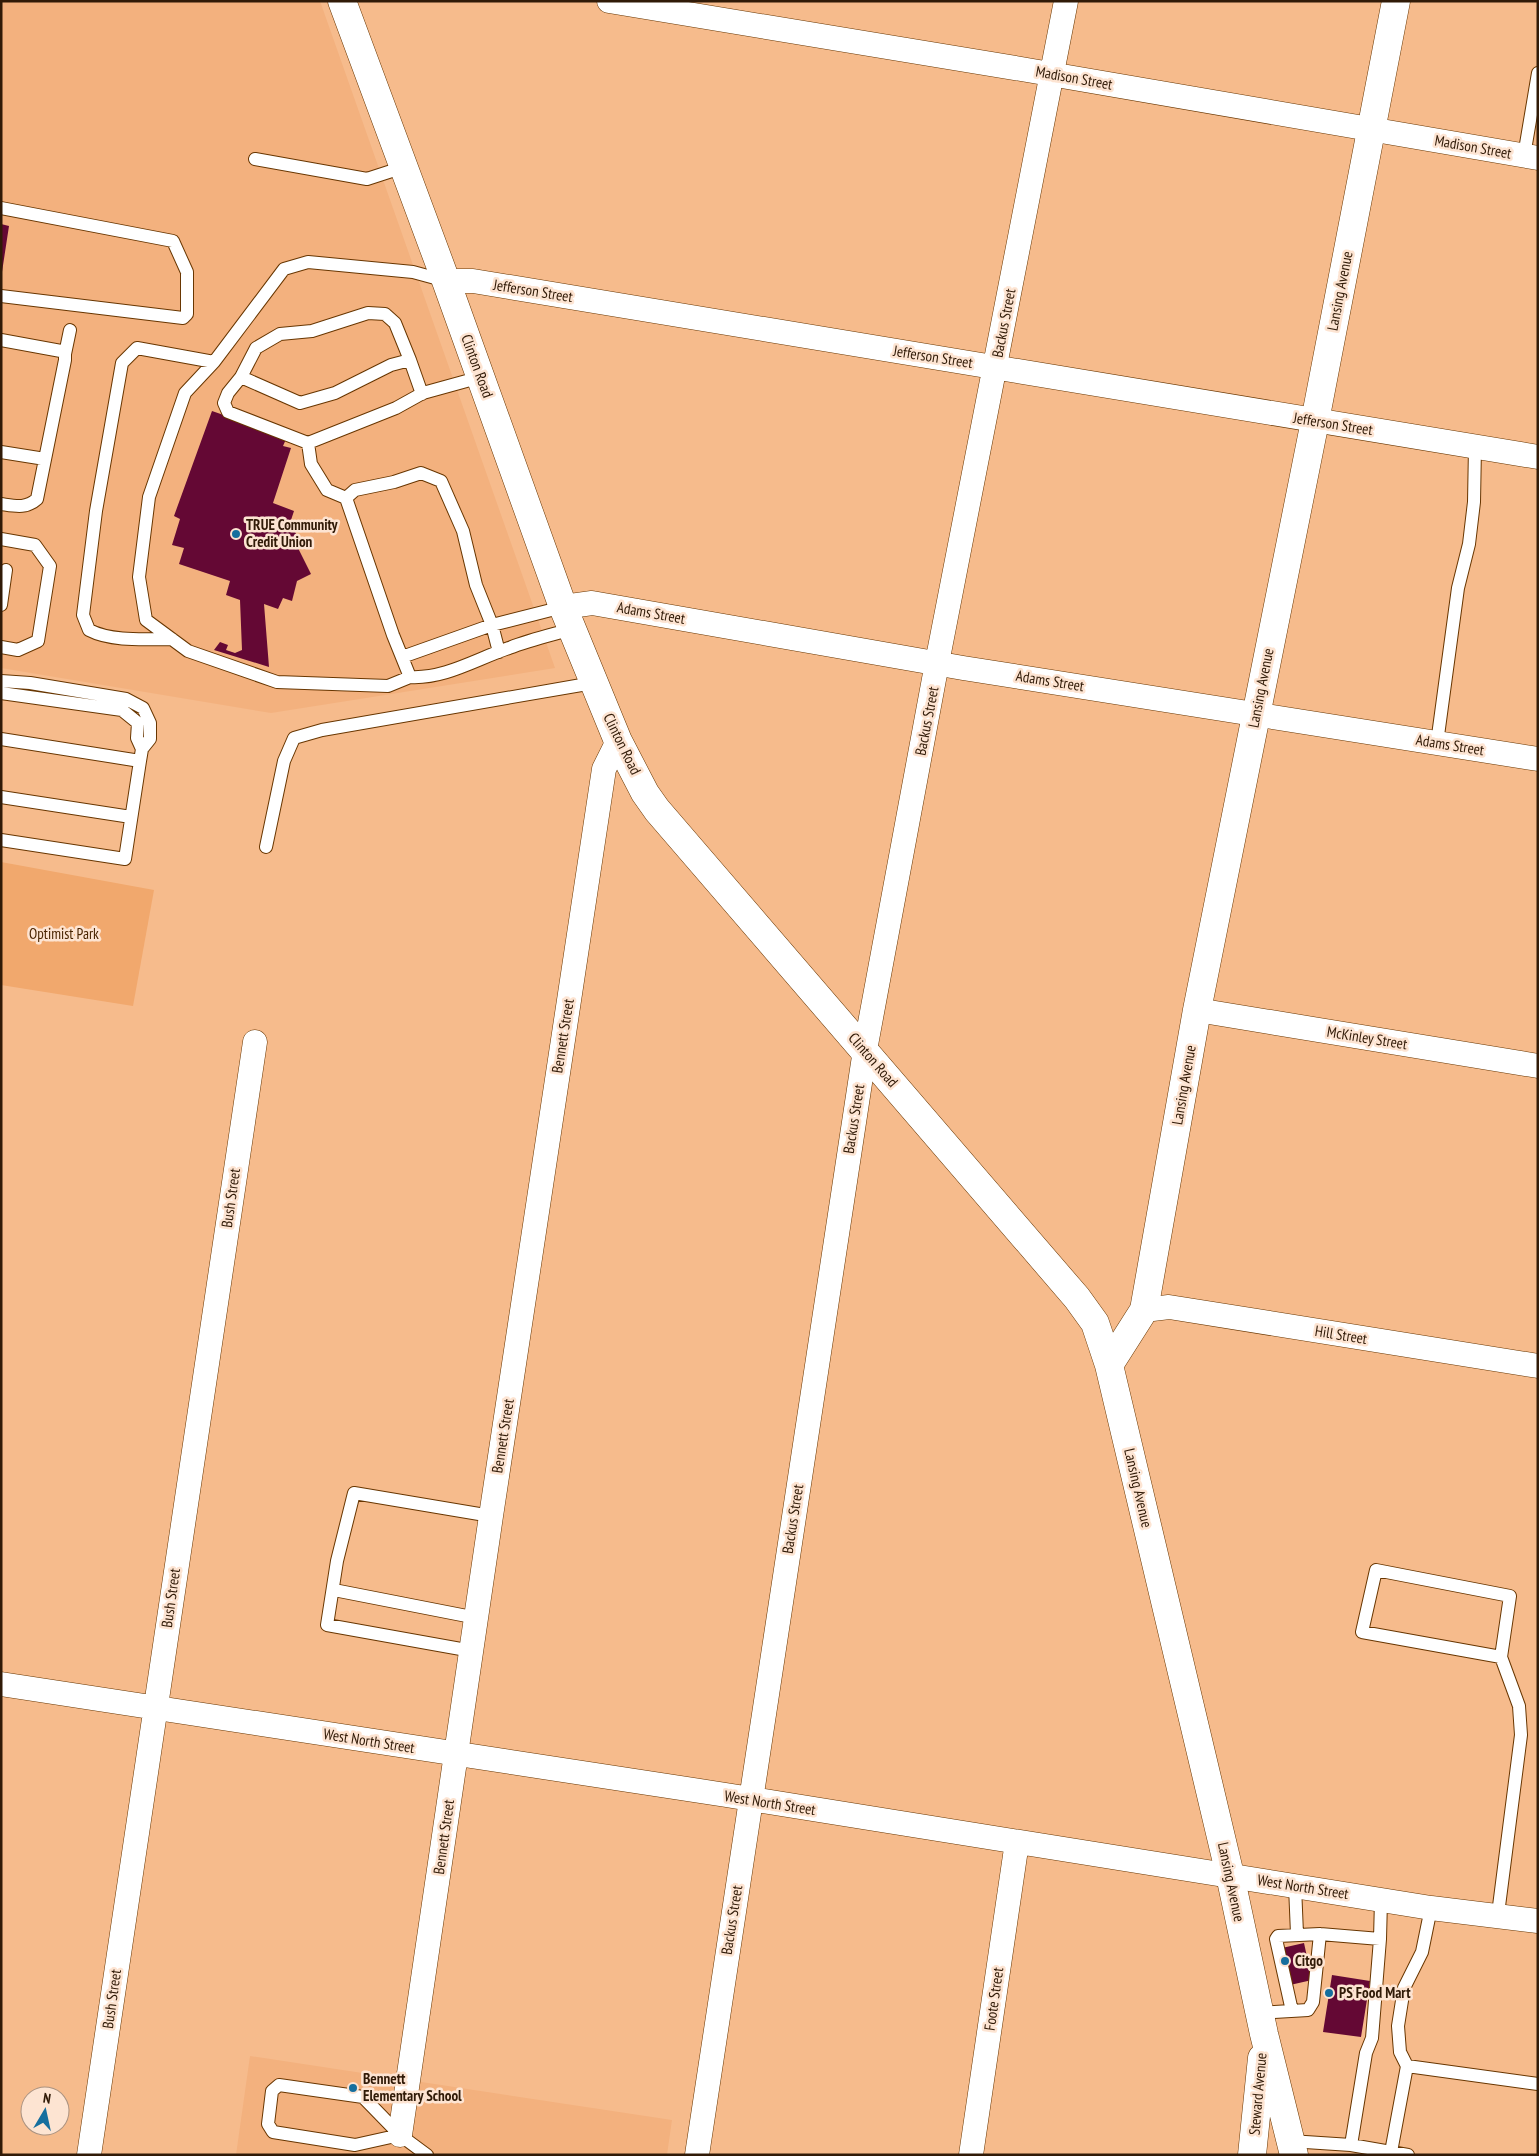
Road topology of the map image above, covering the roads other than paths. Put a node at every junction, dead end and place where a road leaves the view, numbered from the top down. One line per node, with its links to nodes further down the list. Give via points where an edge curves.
1 (342, 1): 10 (main road, Clinton Road)
2 (609, 1): 6 (street, Madison Street)
3 (1066, 1): 6 (street, Backus Street)
4 (1396, 1): 7 (main road, Lansing Avenue)
5 (1538, 73): 8 (lane)
6 (1052, 74): 7 (street, Madison Street); 19 (street, Backus Street)
7 (1371, 128): 8 (street, Madison Street); 23 (main road, Lansing Avenue)
8 (1531, 157)
9 (255, 159): 10 (lane, via 367,179)
10 (404, 167): 12 (main road, Clinton Road)
11 (1, 208): 13 (lane, via 173,241 187,272 187,314 183,318)
12 (446, 281): 18 (lane, via 413,272 308,262 284,269); 19 (street, Jefferson Street, via 473,281); 21 (main road, Clinton Road)
13 (1, 296)
14 (70, 330): 16 (lane)
15 (1, 340): 16 (lane)
16 (65, 354): 28 (lane)
17 (410, 360): 20 (lane, via 391,365 335,393 300,402); 20 (lane, via 395,323 385,314 368,313 312,331 280,334 256,348); 22 (lane)
18 (214, 362): 36 (lane, via 185,393 149,497 139,577 146,620); 36 (lane, via 137,348 122,363 96,511 84,615 89,630 138,639)
19 (996, 367): 23 (street, Jefferson Street); 40 (street, Backus Street)
20 (241, 377): 24 (lane, via 224,403 228,412)
21 (480, 377): 22 (lane); 34 (main road, Clinton Road)
22 (422, 394): 24 (lane, via 396,408)
23 (1316, 421): 25 (street, Jefferson Street); 45 (main road, Lansing Avenue)
24 (308, 443): 29 (lane, via 311,464 327,490)
25 (1475, 447): 27 (street, Jefferson Street); 48 (lane, via 1470,535 1458,588)
26 (1, 452): 28 (lane)
27 (1538, 457)
28 (45, 459): 30 (lane, via 37,498 32,504 22,507)
29 (346, 498): 35 (lane, via 355,490 421,474 441,481 463,531 476,585); 39 (lane)
30 (1, 504)
31 (1, 539): 37 (lane, via 35,545 50,566 38,641 18,650)
32 (6, 570): 33 (lane)
33 (1, 605)
34 (567, 618): 35 (lane); 38 (lane); 40 (street, Adams Street, via 592,603); 43 (main road, Clinton Road)
35 (492, 625): 38 (lane); 39 (lane)
36 (172, 639): 41 (lane, via 188,651 277,682 388,686)
37 (1, 647)
38 (500, 652): 41 (lane, via 434,676)
39 (402, 657): 41 (lane)
40 (938, 663): 45 (street, Adams Street); 57 (street, Backus Street)
41 (410, 677)
42 (1, 680): 49 (lane, via 126,699 143,708 150,723 150,739)
43 (594, 683): 47 (main road, Clinton Road); 54 (lane, via 322,730 294,738 284,761)
44 (1, 693): 49 (lane, via 122,710 138,723)
45 (1256, 714): 48 (street, Adams Street); 55 (main road, Lansing Avenue)
46 (1, 739): 49 (lane)
47 (618, 741): 57 (main road, Clinton Road, via 657,810); 62 (street, Bennett Street, via 604,769)
48 (1437, 743): 50 (street, Adams Street)
49 (141, 755): 52 (lane)
50 (1538, 759)
51 (1, 797): 52 (lane)
52 (131, 817): 53 (lane, via 125,858)
53 (1, 840)
54 (266, 847)
55 (1197, 1010): 58 (street, McKinley Street); 59 (main road, Lansing Avenue)
56 (255, 1042): 68 (street, Bush Street)
57 (865, 1050): 60 (main road, Clinton Road, via 1077,1298 1095,1322); 70 (street, Backus Street)
58 (1538, 1066)
59 (1144, 1310): 60 (main road, Lansing Avenue); 61 (street, Hill Street, via 1168,1307)
60 (1109, 1366): 72 (main road, Lansing Avenue)
61 (1538, 1366)
62 (491, 1516): 63 (lane, via 354,1493 337,1561); 64 (street, Bennett Street)
63 (334, 1590): 64 (lane); 65 (lane, via 327,1625)
64 (477, 1618): 65 (street, Bennett Street)
65 (472, 1651): 69 (street, Bennett Street)
66 (1501, 1657): 66 (lane, via 1510,1596 1376,1570 1362,1632); 76 (lane, via 1518,1706 1521,1735)
67 (1, 1684): 68 (street, West North Street)
68 (155, 1707): 69 (street, West North Street); 89 (street, Bush Street)
69 (456, 1754): 70 (street, West North Street); 85 (street, Bennett Street)
70 (750, 1799): 71 (street, West North Street); 91 (street, Backus Street)
71 (1017, 1842): 72 (street, West North Street); 92 (street, Foote Street)
72 (1230, 1875): 73 (street, West North Street); 82 (main road, Lansing Avenue)
73 (1295, 1886): 74 (street, West North Street); 78 (lane)
74 (1381, 1900): 75 (street, West North Street); 80 (lane)
75 (1431, 1908): 76 (street, West North Street); 83 (lane, via 1422,1952 1404,1988 1398,2026 1400,2052)
76 (1498, 1914): 77 (street, West North Street)
77 (1538, 1921)
78 (1297, 1934): 79 (lane); 81 (lane, via 1276,1939)
79 (1320, 1934): 80 (lane); 81 (lane, via 1313,2002 1308,2010)
80 (1380, 1939): 86 (lane, via 1372,2038 1366,2053)
81 (1292, 2011): 82 (lane)
82 (1261, 2023): 87 (main road, Lansing Avenue); 93 (main road, Steward Avenue)
83 (1407, 2066): 84 (lane); 88 (lane)
84 (1538, 2084)
85 (400, 2135): 85 (lane, via 355,2145 273,2132 268,2124 272,2091 279,2085 363,2097); 90 (lane)
86 (1352, 2145): 87 (lane); 88 (lane)
87 (1292, 2148)
88 (1391, 2152): 94 (lane)
89 (89, 2155)
90 (427, 2155)
91 (696, 2155)
92 (971, 2155)
93 (1252, 2155)
94 (1408, 2155)

